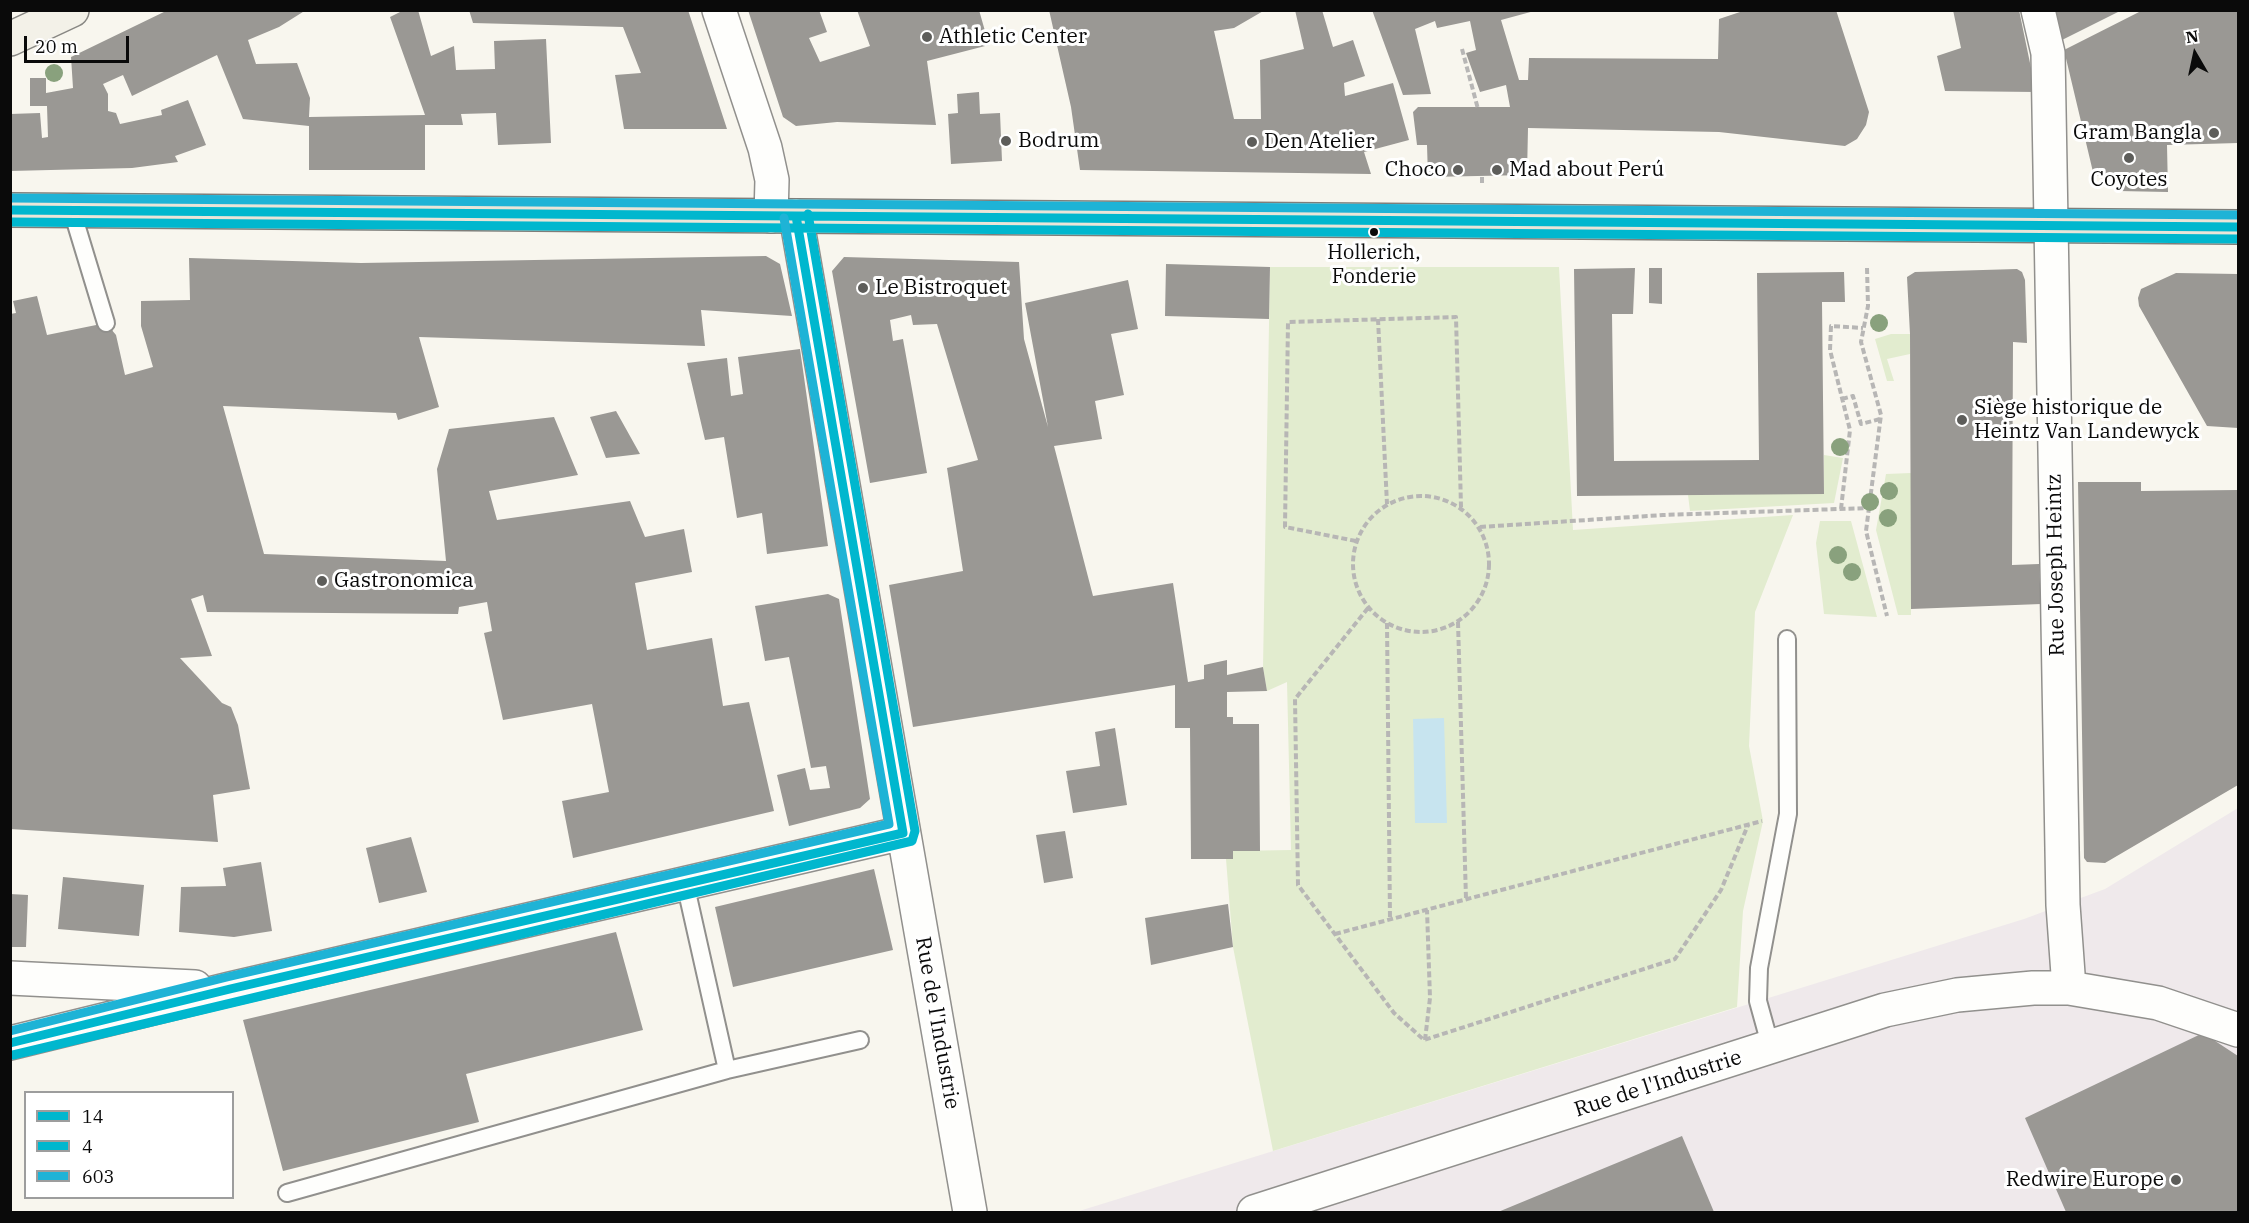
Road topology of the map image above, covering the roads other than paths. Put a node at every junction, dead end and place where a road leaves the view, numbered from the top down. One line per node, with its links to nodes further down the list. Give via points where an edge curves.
1 (72, 10): 4 (main road)
2 (719, 10): 7 (street, Rue de l'Industrie, via 765,147)
3 (2037, 10): 8 (street, Rue Joseph Heintz, via 2048,53)
4 (10, 39)
5 (10, 210): 6 (main road)
6 (72, 211): 7 (main road); 10 (lane)
7 (783, 216): 8 (main road); 12 (street, Rue de l'Industrie)
8 (2051, 225): 9 (main road); 15 (street, Rue Joseph Heintz, via 2063,905)
9 (2238, 227)
10 (106, 323)
11 (1788, 639): 20 (lane, via 1788,814 1759,968 1758,1001)
12 (903, 832): 13 (street); 23 (street, Rue de l'Industrie)
13 (685, 883): 16 (street); 21 (lane)
14 (10, 978): 16 (street)
15 (2069, 988): 17 (street, Rue de l'Industrie, via 2158,1003); 20 (street, Rue de l'Industrie, via 1958,995 1885,1010)
16 (230, 989): 19 (street)
17 (2238, 1030)
18 (860, 1040): 21 (lane)
19 (10, 1043)
20 (1771, 1048): 24 (street, Rue de l'Industrie)
21 (727, 1070): 22 (lane)
22 (287, 1193)
23 (970, 1212)
24 (1254, 1212)

